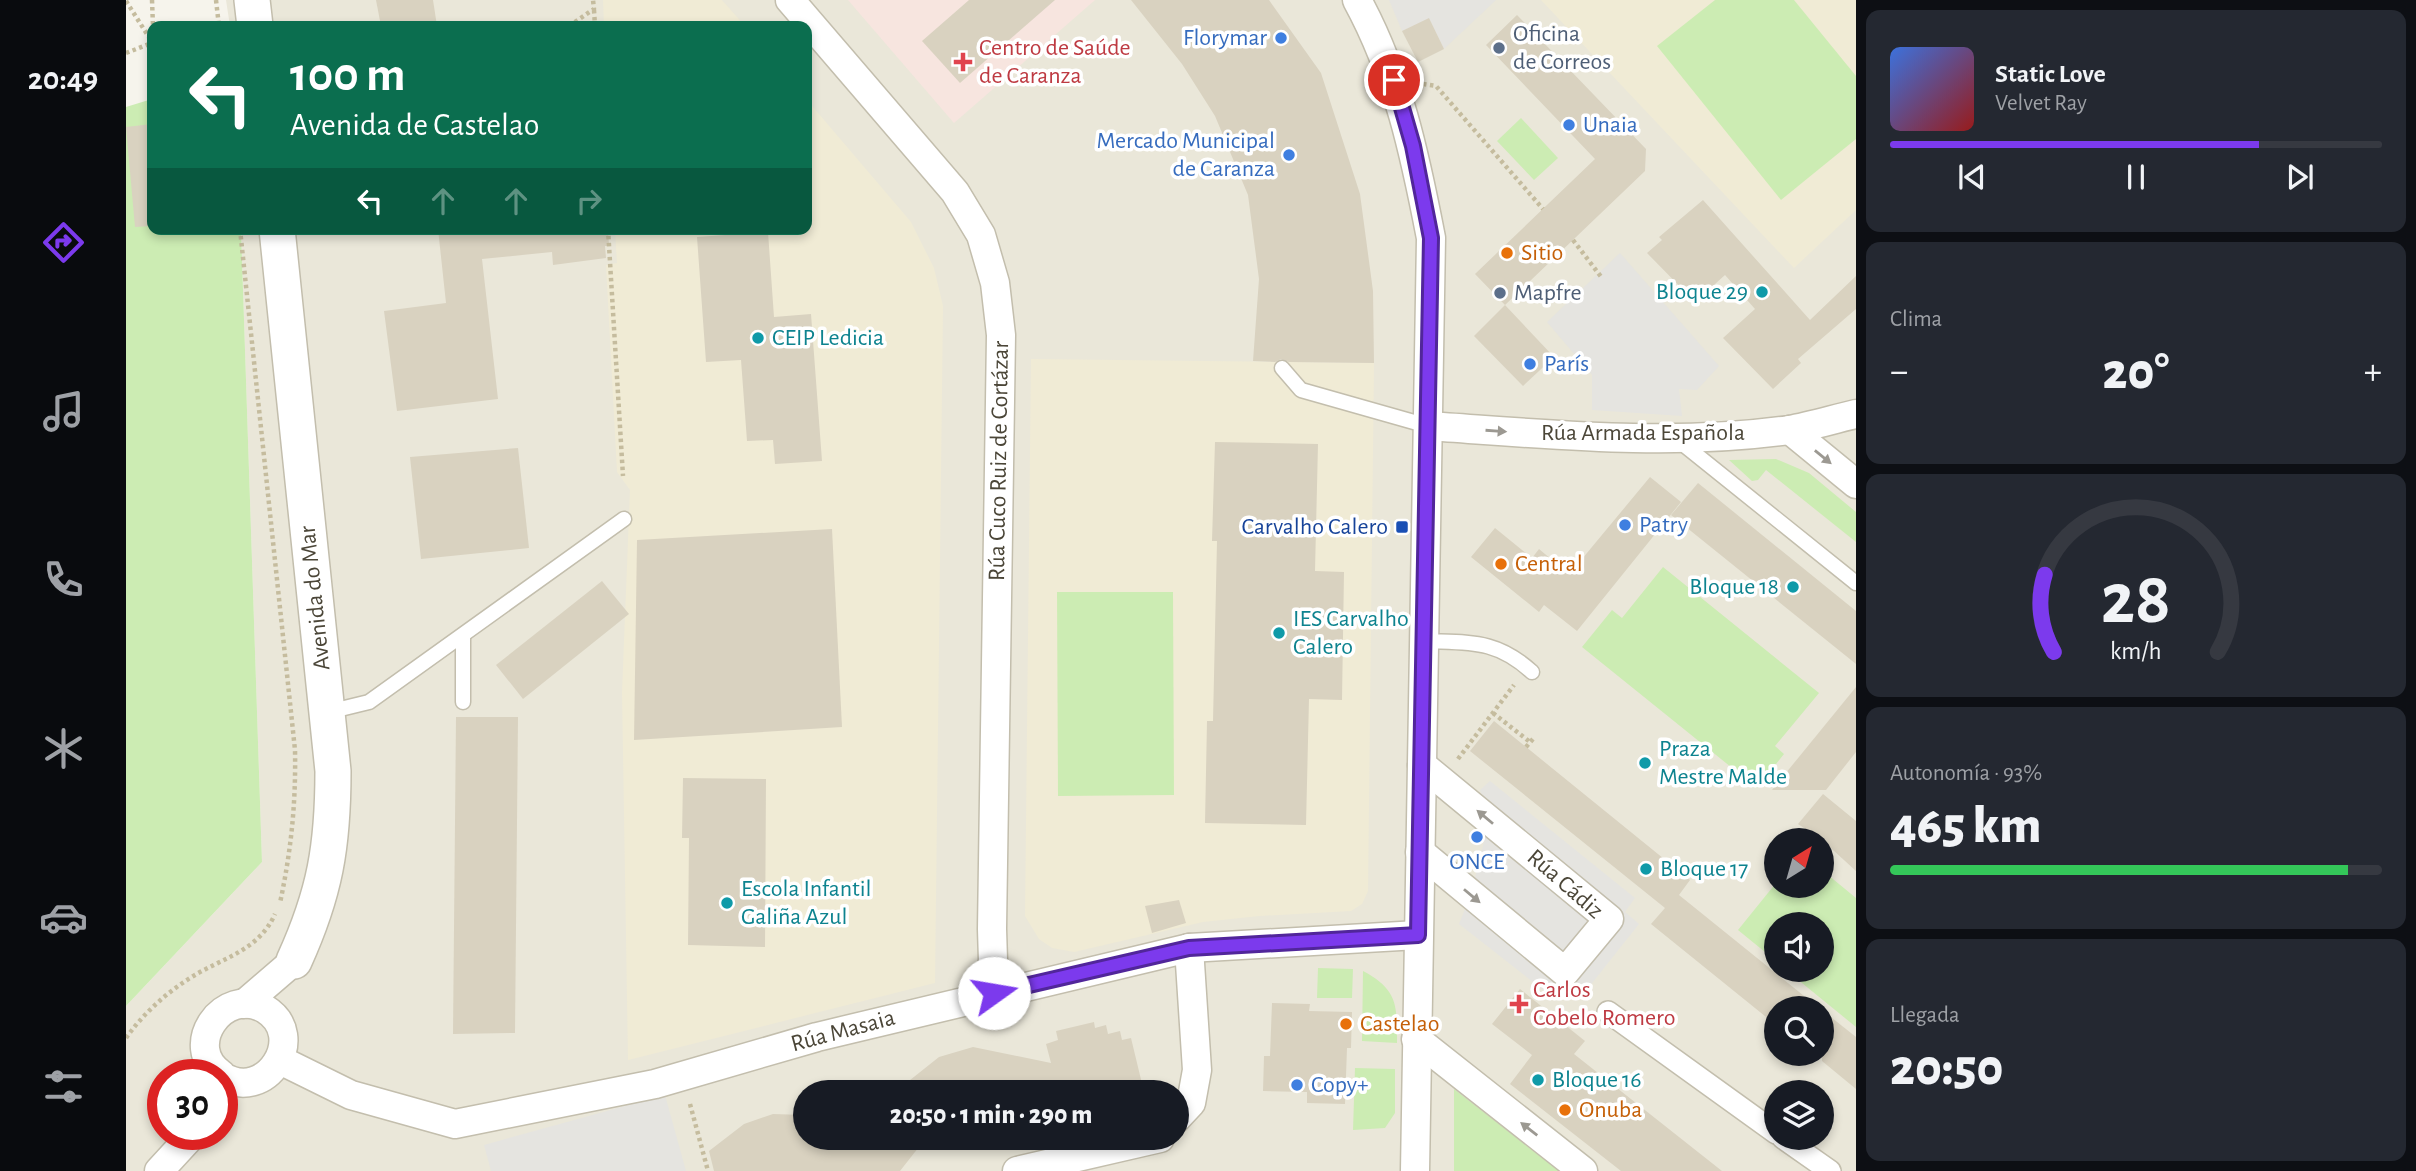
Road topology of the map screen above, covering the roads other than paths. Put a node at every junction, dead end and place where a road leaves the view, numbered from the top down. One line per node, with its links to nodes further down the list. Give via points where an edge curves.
1 (252, 0): 4 (street)
2 (790, 0): 5 (street, Rúa Cuco Ruiz de Cortázar)
3 (1357, 0): 10 (street, via 1394,80 1431,238)
4 (254, 21)
5 (808, 21)
6 (812, 26): 26 (street, Rúa Cuco Ruiz de Cortázar, via 955,192 981,235 995,283 1002,335)
7 (277, 235): 20 (street, Avenida do Mar)
8 (1282, 368): 10 (lane, via 1301,390)
9 (1856, 414): 11 (street, Rúa Armada Española)
10 (1428, 426): 12 (street, Rúa Armada Española, one-way to 12); 17 (street)
11 (1790, 430): 12 (street, Rúa Armada Española); 13 (street, one-way to 13)
12 (1675, 437): 15 (lane)
13 (1856, 484)
14 (624, 519): 16 (lane)
15 (1856, 583)
16 (463, 638): 19 (lane); 20 (lane, via 369,702)
17 (1424, 641): 18 (lane, via 1487,643); 21 (street)
18 (1530, 670)
19 (463, 702)
20 (326, 712): 25 (street, Avenida do Mar, via 332,771 329,860 314,916)
21 (1432, 773): 22 (street); 22 (street, Rúa Cádiz, one-way to 21, via 1565,972 1609,919)
22 (1420, 852): 23 (street)
23 (1418, 935): 24 (street, Rúa Masaia); 30 (street)
24 (1189, 948): 26 (street, Rúa Masaia); 34 (street, via 1197,1070)
25 (294, 961): 27 (street, Avenida do Mar); 29 (street, Avenida do Mar)
26 (994, 993): 32 (street, Rúa Masaia, via 682,1076 455,1124 351,1095)
27 (244, 1004): 29 (street, via 264,1009); 31 (street, via 231,1006 211,1022 205,1047)
28 (1608, 1012): 35 (street)
29 (278, 1023): 32 (street, via 284,1047)
30 (1416, 1039): 42 (street); 43 (street, one-way to 30)
31 (211, 1059)
32 (280, 1060): 33 (street, via 263,1078)
33 (238, 1079)
34 (1189, 1105)
35 (1764, 1124)
36 (168, 1150): 40 (street)
37 (177, 1150): 40 (street)
38 (1108, 1150): 41 (street)
39 (1800, 1150): 44 (street)
40 (157, 1171)
41 (1017, 1171)
42 (1415, 1171)
43 (1583, 1171)
44 (1830, 1171)

